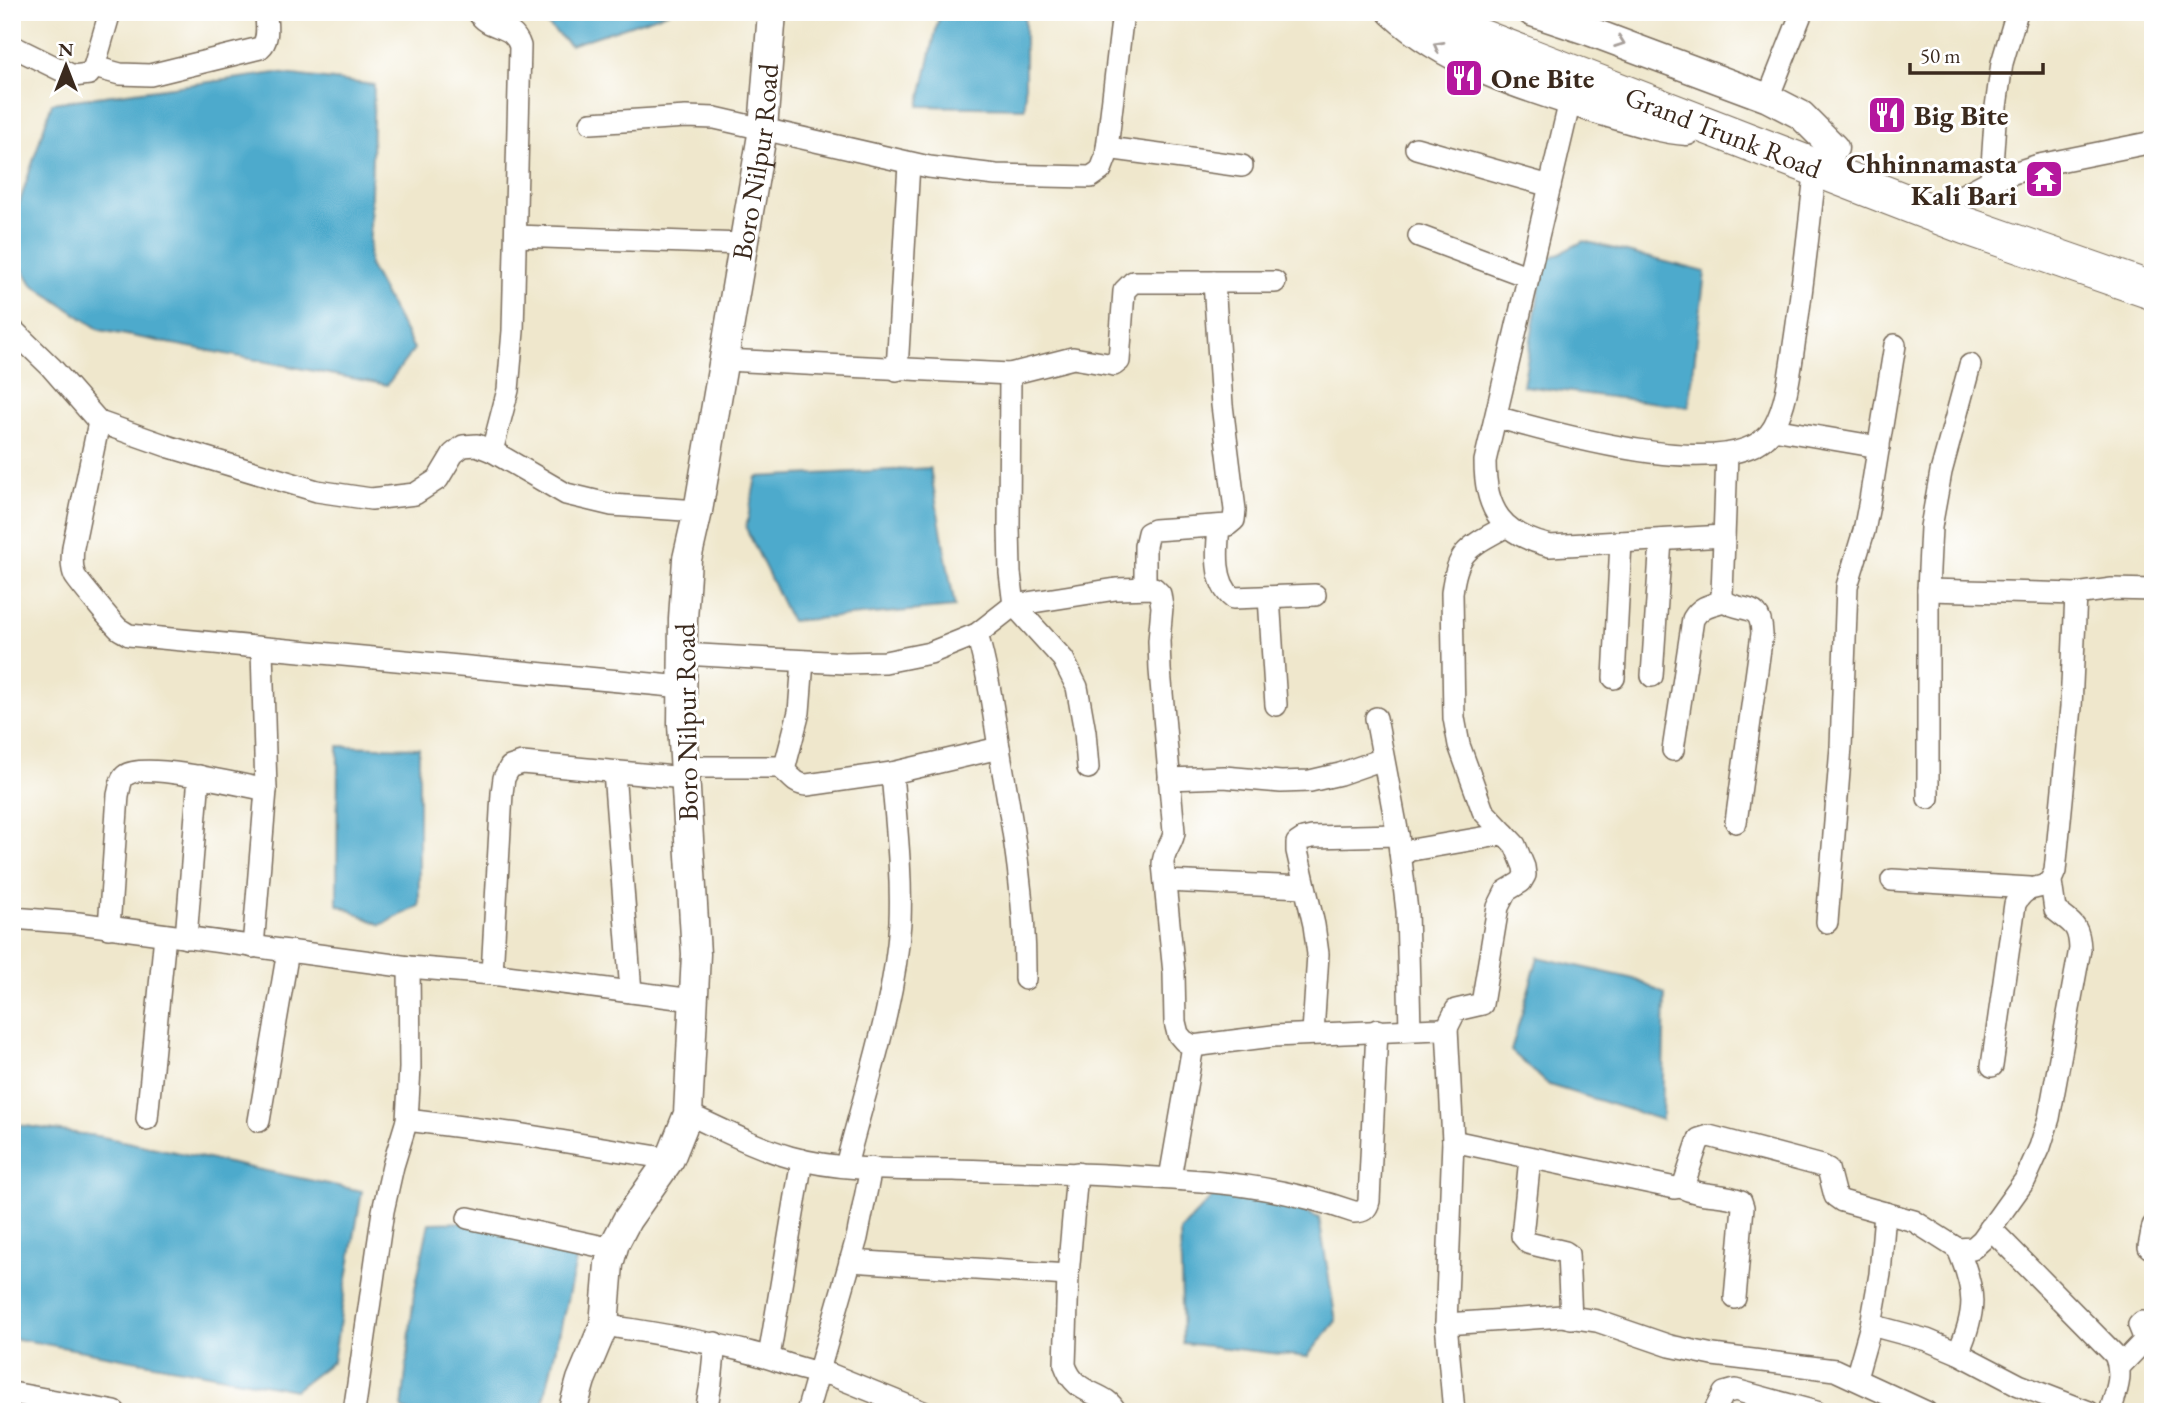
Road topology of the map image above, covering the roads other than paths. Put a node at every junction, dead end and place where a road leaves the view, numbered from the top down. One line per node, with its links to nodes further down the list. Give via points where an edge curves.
1 (110, 12): 13 (street)
2 (266, 12): 13 (street, via 266,38 260,48 150,75)
3 (478, 12): 28 (street, via 485,22 511,31 520,46)
4 (772, 12): 17 (street, Boro Nilpur Road)
5 (1123, 12): 20 (street)
6 (1392, 12): 15 (street, one-way to 6, via 1441,48 1412,32)
7 (1415, 12): 18 (highway, Grand Trunk Road)
8 (1479, 12): 22 (highway, Grand Trunk Road)
9 (1532, 12): 14 (street, one-way to 14)
10 (1802, 12): 14 (street)
11 (2017, 12): 25 (street, via 2002,63)
12 (12, 46): 13 (street, via 73,76 89,75)
13 (94, 67)
14 (1768, 98): 22 (street, via 1801,115)
15 (1570, 101): 18 (street, via 1677,130); 26 (street)
16 (590, 123): 17 (street, via 715,118)
17 (762, 129): 23 (street); 30 (street, Boro Nilpur Road)
18 (1736, 135): 22 (highway, Grand Trunk Road)
19 (2153, 142): 25 (street, via 2039,165)
20 (1107, 148): 23 (street, via 1101,170 1091,177 996,175); 24 (street)
21 (1416, 148): 26 (street)
22 (1825, 157): 27 (highway, Grand Trunk Road); 35 (highway, Grand Trunk Road, via 1966,226); 44 (street, via 1788,385)
23 (909, 164): 40 (street)
24 (1242, 166)
25 (1991, 180): 27 (street)
26 (1550, 186): 32 (street)
27 (1959, 197): 31 (highway, Grand Trunk Road)
28 (516, 236): 30 (street); 46 (street, via 508,390)
29 (1419, 236): 32 (street)
30 (743, 243): 38 (street, Boro Nilpur Road)
31 (2153, 270)
32 (1529, 276): 42 (street)
33 (1213, 282): 34 (street); 41 (street, via 1133,282 1126,286 1121,350 1114,365 1073,358); 49 (street, via 1235,510 1234,520)
34 (1275, 282)
35 (2153, 291)
36 (12, 329): 43 (street)
37 (1895, 345): 45 (street)
38 (724, 360): 40 (street); 48 (street, Boro Nilpur Road)
39 (1970, 365): 55 (street, via 1941,472 1931,527)
40 (897, 370): 41 (street)
41 (1010, 374): 61 (street, via 1009,526)
42 (1496, 417): 47 (street, via 1624,449); 50 (street, via 1485,461 1485,486)
43 (99, 422): 46 (street, via 317,491 371,499 415,494 438,479 463,446); 63 (street, via 73,547 75,578 129,635)
44 (1773, 429): 45 (street); 47 (street, via 1754,447)
45 (1879, 447): 92 (street, via 1864,531 1847,586 1841,747)
46 (492, 451): 48 (street, via 566,494 612,505)
47 (1727, 455): 51 (street)
48 (698, 511): 64 (street, Boro Nilpur Road, via 687,559)
49 (1219, 526): 54 (street, via 1147,533); 59 (street, via 1216,550 1225,592 1233,597)
50 (1505, 527): 53 (street, via 1550,546); 84 (street, via 1471,546 1459,559 1451,593 1454,718 1459,745 1483,811)
51 (1724, 536): 52 (street); 60 (street)
52 (1661, 540): 53 (street); 66 (street)
53 (1621, 542): 67 (street)
54 (1145, 587): 61 (street); 80 (street, via 1160,594 1162,607 1160,670)
55 (1928, 590): 57 (street); 82 (street)
56 (2153, 590): 57 (street)
57 (2076, 594): 88 (street, via 2071,707)
58 (1315, 595): 59 (street)
59 (1269, 597): 69 (street)
60 (1724, 601): 72 (street, via 1698,610 1693,619); 83 (street, via 1759,614 1762,621)
61 (1014, 605): 62 (street); 74 (street, via 1063,659 1077,688)
62 (977, 634): 65 (street, via 930,653 885,662); 71 (street)
63 (262, 649): 68 (street); 81 (street)
64 (683, 654): 65 (street); 68 (street, Boro Nilpur Road)
65 (803, 661): 75 (street, via 799,712)
66 (1653, 676)
67 (1614, 678)
68 (683, 688): 77 (street, Boro Nilpur Road)
69 (1276, 705)
70 (1376, 718): 73 (street)
71 (999, 748): 78 (street); 99 (street, via 1021,878)
72 (1673, 750)
73 (1383, 759): 80 (street, via 1310,781); 85 (street)
74 (1088, 768)
75 (784, 769): 77 (street, via 771,766); 78 (street, via 799,785)
76 (614, 772): 77 (street); 98 (street, via 522,763 510,766 502,793); 100 (street)
77 (685, 773): 101 (street, Boro Nilpur Road, via 696,954)
78 (891, 773): 116 (street, via 901,871 900,924 883,1020)
79 (199, 776): 81 (street); 93 (street, via 136,771 125,775); 94 (street)
80 (1169, 779): 87 (street, via 1174,832 1163,858)
81 (266, 790): 95 (street)
82 (1928, 798)
83 (1736, 822)
84 (1505, 834): 85 (street); 102 (street, via 1515,845 1525,875 1506,891 1498,907 1482,1004 1456,1010)
85 (1399, 843): 89 (street, via 1303,839 1297,843 1297,851); 103 (street, via 1407,911)
86 (1892, 880): 90 (street)
87 (1165, 881): 89 (street); 106 (street, via 1175,1022 1178,1034)
88 (2051, 882): 90 (street); 123 (street, via 2055,910 2074,924 2080,935 2079,964 2040,1147 2025,1180)
89 (1305, 887): 105 (street, via 1318,954)
90 (2029, 888): 107 (street, via 2015,904)
91 (12, 918): 93 (street)
92 (1827, 922)
93 (109, 928): 94 (street)
94 (176, 937): 95 (street); 109 (street)
95 (253, 947): 96 (street)
96 (288, 951): 97 (street); 111 (street)
97 (409, 967): 98 (street); 110 (street)
98 (492, 974): 100 (street)
99 (1025, 979)
100 (631, 992): 101 (street)
101 (693, 1000): 108 (street, Boro Nilpur Road)
102 (1447, 1028): 103 (street); 112 (street)
103 (1410, 1029): 104 (street)
104 (1377, 1030): 105 (street); 119 (street, via 1367,1209 1354,1212 1286,1191 1232,1182)
105 (1313, 1033): 106 (street)
106 (1193, 1046): 119 (street)
107 (1992, 1066)
108 (688, 1114): 114 (street, Boro Nilpur Road); 115 (street, via 759,1147)
109 (147, 1119)
110 (407, 1120): 114 (street); 143 (street, via 383,1211)
111 (259, 1121)
112 (1453, 1141): 113 (street); 131 (street)
113 (1530, 1158): 120 (street, via 1667,1188); 129 (street, via 1522,1236 1528,1243 1568,1255)
114 (670, 1159): 124 (street, Boro Nilpur Road, via 626,1220)
115 (802, 1160): 116 (street); 136 (street)
116 (846, 1166): 117 (street)
117 (871, 1168): 118 (street); 126 (street)
118 (1077, 1173): 119 (street); 127 (street)
119 (1170, 1178)
120 (1681, 1187): 121 (street, via 1699,1139 1709,1136 1822,1166 1832,1176 1835,1196); 128 (street, via 1741,1201)
121 (1885, 1213): 125 (street, via 1914,1221); 133 (street)
122 (468, 1218): 124 (street)
123 (1990, 1228): 125 (street, via 1973,1248); 137 (street, via 2106,1345)
124 (613, 1249): 132 (street, Boro Nilpur Road)
125 (1958, 1249): 135 (street, via 1973,1292 1973,1311)
126 (850, 1261): 127 (street); 138 (street)
127 (1068, 1275): 148 (street, via 1065,1365 1069,1377 1080,1388 1108,1401)
128 (1735, 1298)
129 (1571, 1318): 131 (street); 139 (street, via 1597,1321 1670,1346 1835,1370)
130 (2153, 1323): 137 (street, via 2139,1325 2145,1340)
131 (1446, 1324): 149 (street)
132 (604, 1325): 134 (street); 144 (street, Boro Nilpur Road)
133 (1871, 1325): 135 (street); 139 (street)
134 (715, 1343): 136 (street); 145 (street)
135 (1958, 1353): 141 (street)
136 (769, 1357): 138 (street)
137 (2120, 1366): 154 (street)
138 (818, 1374): 146 (street); 147 (street)
139 (1856, 1378): 152 (street)
140 (12, 1393): 142 (street)
141 (2040, 1403): 153 (street)
142 (115, 1412)
143 (354, 1412)
144 (572, 1412)
145 (706, 1412)
146 (807, 1412)
147 (923, 1412)
148 (1116, 1412)
149 (1454, 1412)
150 (1714, 1412): 151 (street, via 1724,1393 1735,1390)
151 (1816, 1412)
152 (1926, 1412)
153 (2089, 1412)
154 (2110, 1412)

